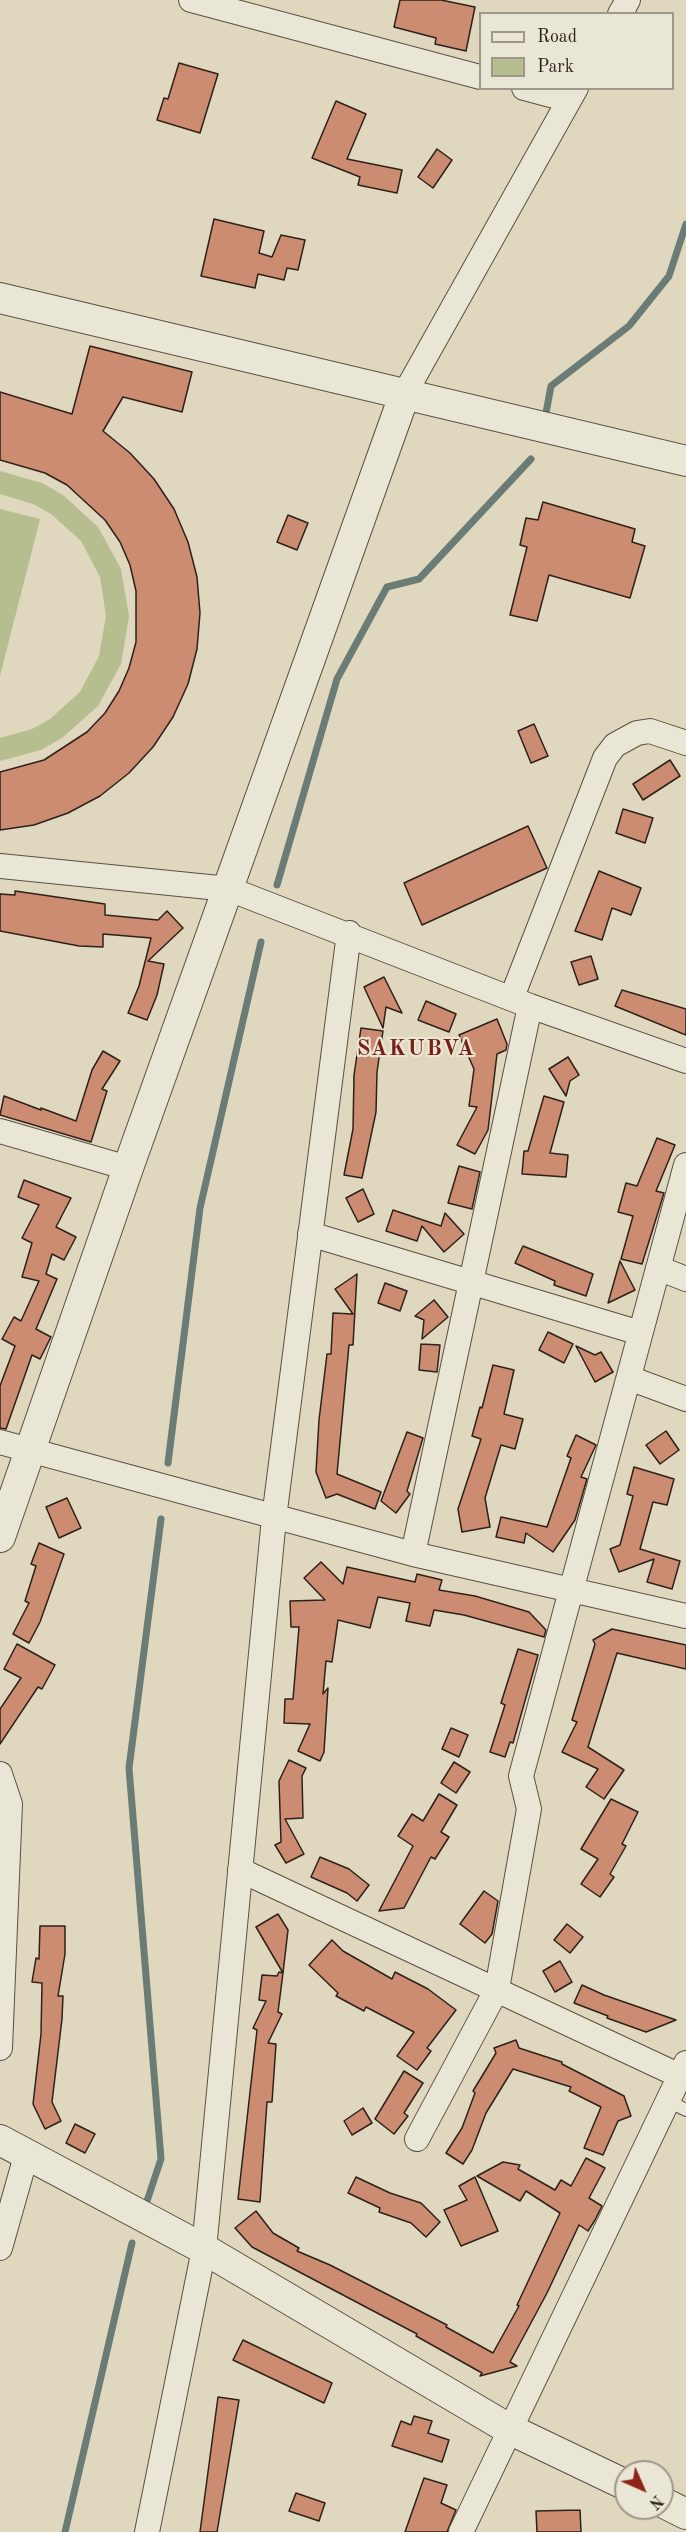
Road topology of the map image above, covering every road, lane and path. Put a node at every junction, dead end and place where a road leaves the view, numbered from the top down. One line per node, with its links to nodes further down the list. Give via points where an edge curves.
1 (191, 0): 2 (street)
2 (221, 4): 3 (street)
3 (479, 77)
4 (540, 90): 5 (street)
5 (572, 94): 7 (street)
6 (0, 298): 7 (street)
7 (405, 393): 8 (street); 11 (street)
8 (686, 460)
9 (686, 742): 13 (street, via 650,731 637,733 615,745 605,758)
10 (0, 866): 11 (street)
11 (229, 889): 12 (street); 17 (street)
12 (348, 933): 13 (street); 18 (street)
13 (521, 1002): 14 (street); 21 (street)
14 (686, 1061)
15 (0, 1131): 17 (street)
16 (686, 1166): 19 (street)
17 (128, 1168): 26 (street)
18 (310, 1234): 21 (street); 27 (street)
19 (658, 1268): 20 (street); 22 (street)
20 (686, 1279)
21 (471, 1282): 22 (street); 29 (street)
22 (640, 1333): 23 (street)
23 (629, 1378): 24 (street); 30 (street)
24 (686, 1399)
25 (0, 1442): 26 (street)
26 (30, 1451): 27 (street); 28 (street)
27 (274, 1518): 29 (street); 33 (street)
28 (0, 1538)
29 (413, 1554): 30 (street)
30 (569, 1590): 31 (street); 34 (street, via 521,1776 529,1809)
31 (686, 1616)
32 (0, 1774): 35 (street, via 10,1804)
33 (240, 1870): 34 (street); 42 (street)
34 (497, 1989): 36 (street); 38 (street)
35 (0, 2048)
36 (683, 2069): 37 (street)
37 (677, 2105): 43 (street)
38 (417, 2139)
39 (0, 2140): 40 (street)
40 (26, 2156): 41 (street); 42 (street)
41 (0, 2248)
42 (204, 2249): 43 (street); 45 (street)
43 (509, 2429): 44 (street); 46 (street)
44 (614, 2479)
45 (147, 2532)
46 (461, 2532)

